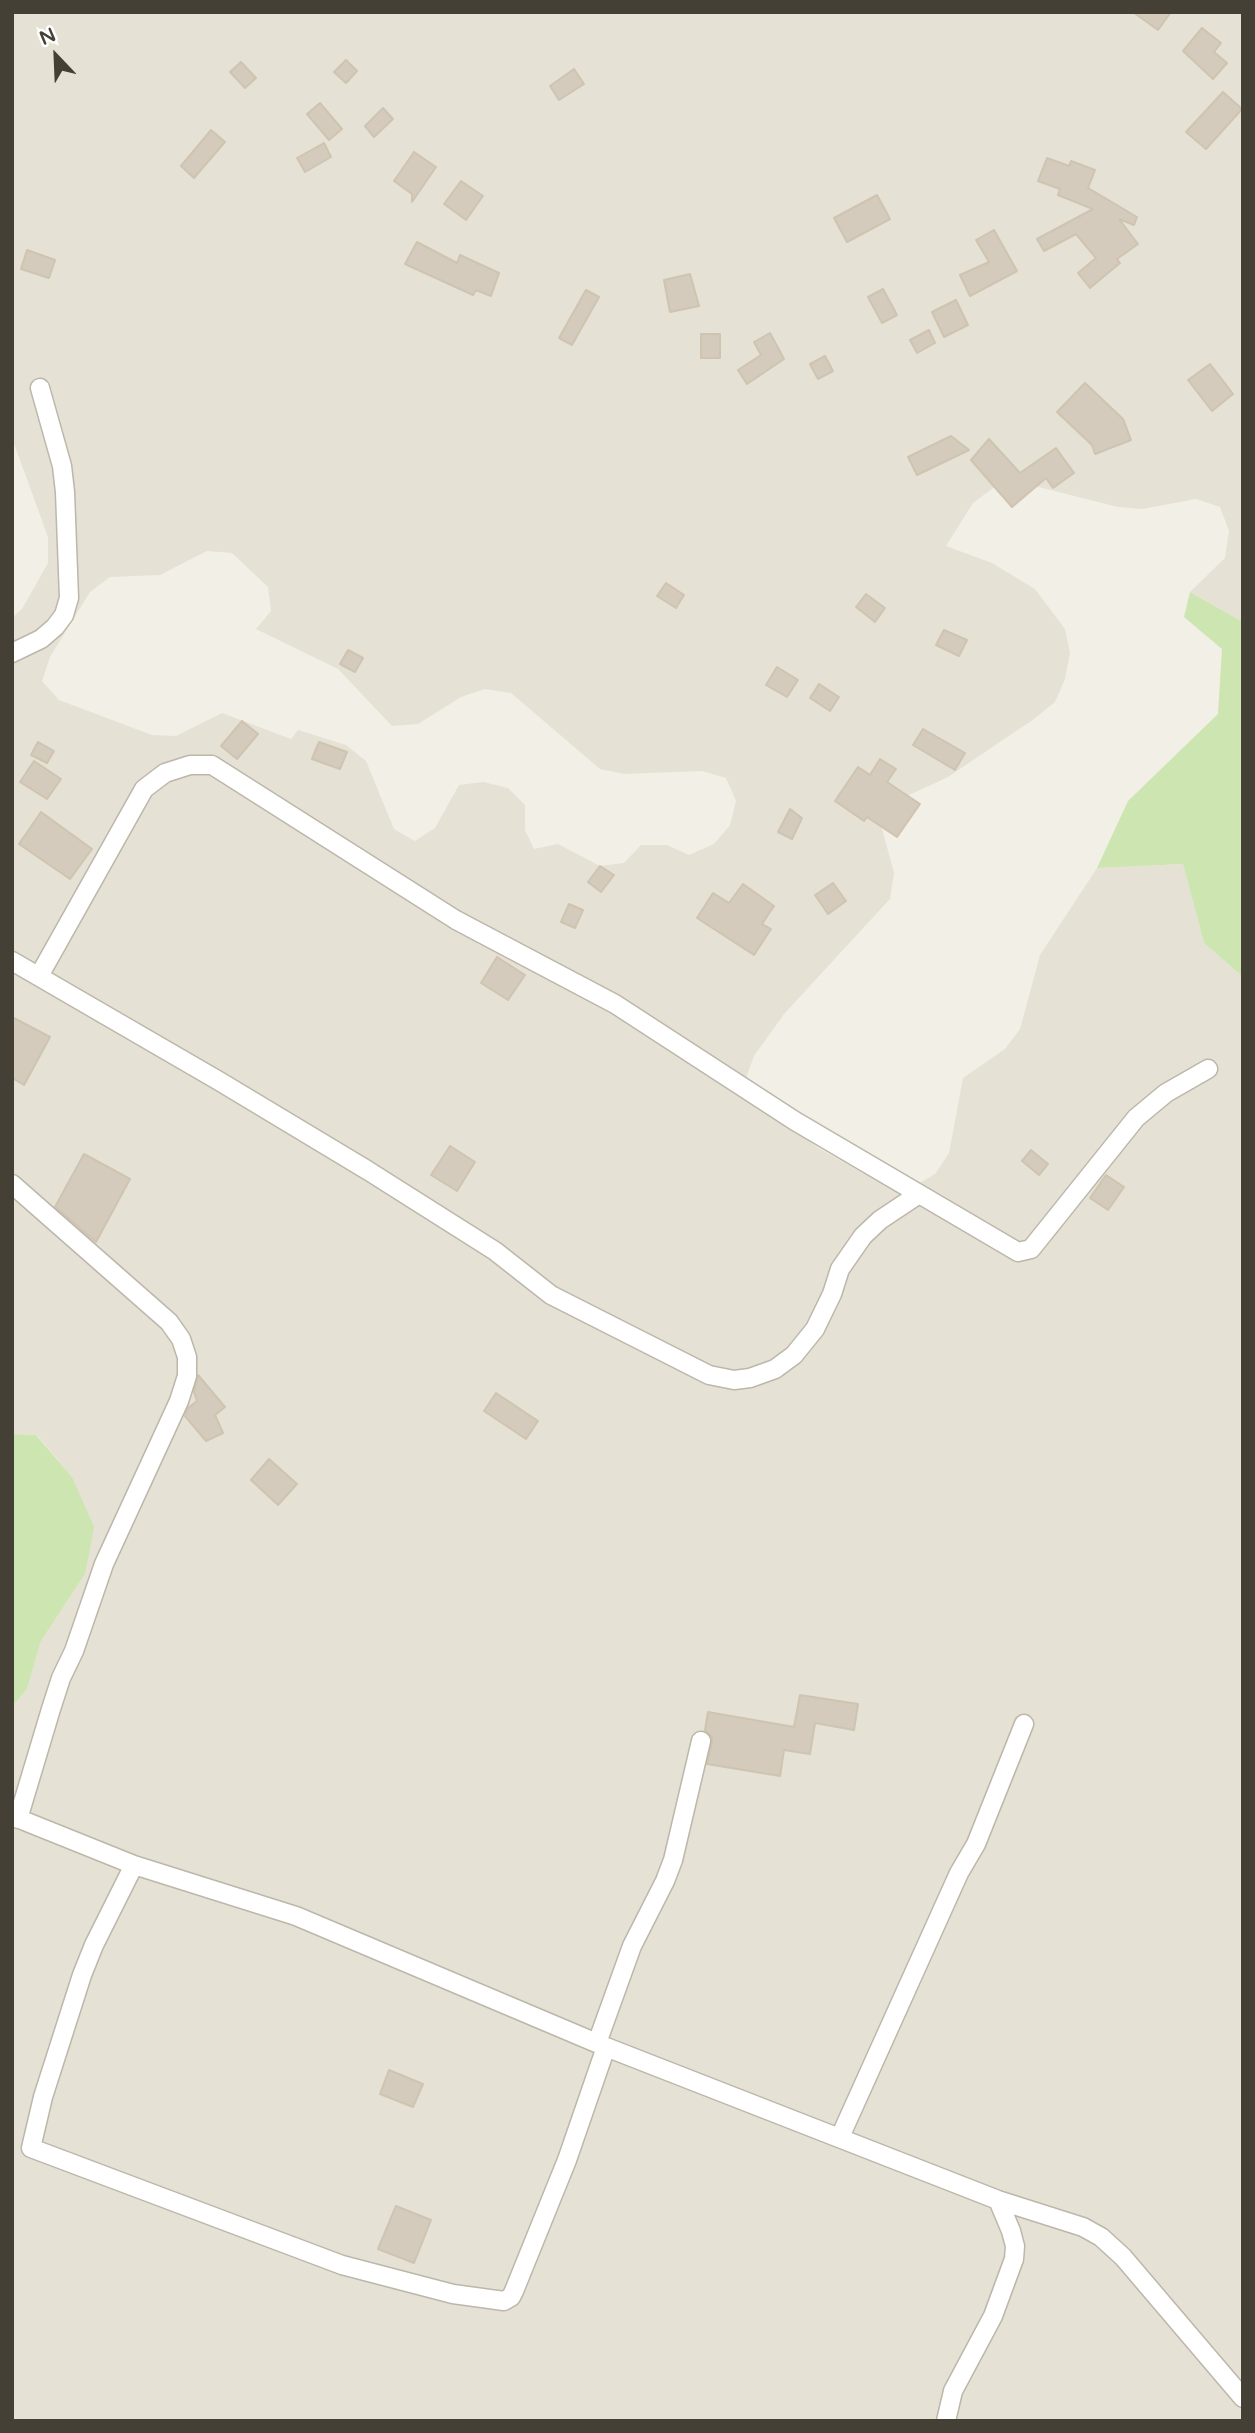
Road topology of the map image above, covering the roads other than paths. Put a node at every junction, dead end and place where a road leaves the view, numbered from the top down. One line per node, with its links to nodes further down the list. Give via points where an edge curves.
1 (40, 388): 2 (street, via 65,492 69,598 55,627)
2 (12, 653)
3 (12, 961): 4 (street)
4 (39, 976): 7 (street, via 367,1170 495,1251 551,1295 709,1375 750,1378 775,1369 794,1355 815,1329 840,1269 863,1236); 7 (street, via 144,789 165,773 190,765 212,765 457,920 615,1004 795,1121)
5 (1208, 1069): 7 (street, via 1166,1093 1136,1118 1025,1252)
6 (12, 1184): 10 (street, via 169,1322 187,1357 179,1401 104,1564)
7 (919, 1194)
8 (1024, 1724): 13 (street, via 976,1844)
9 (701, 1741): 12 (street, via 673,1860 632,1946)
10 (15, 1817): 11 (street)
11 (134, 1865): 12 (street, via 296,1916); 12 (street, via 82,1975 43,2097 31,2148 56,2158 342,2265 453,2294 504,2301 511,2297 567,2160)
12 (602, 2045): 13 (street)
13 (840, 2137): 14 (street)
14 (998, 2200): 15 (street, via 1101,2237); 16 (street, via 1011,2231 1014,2259 993,2316 953,2391)
15 (1243, 2398)
16 (946, 2421)

